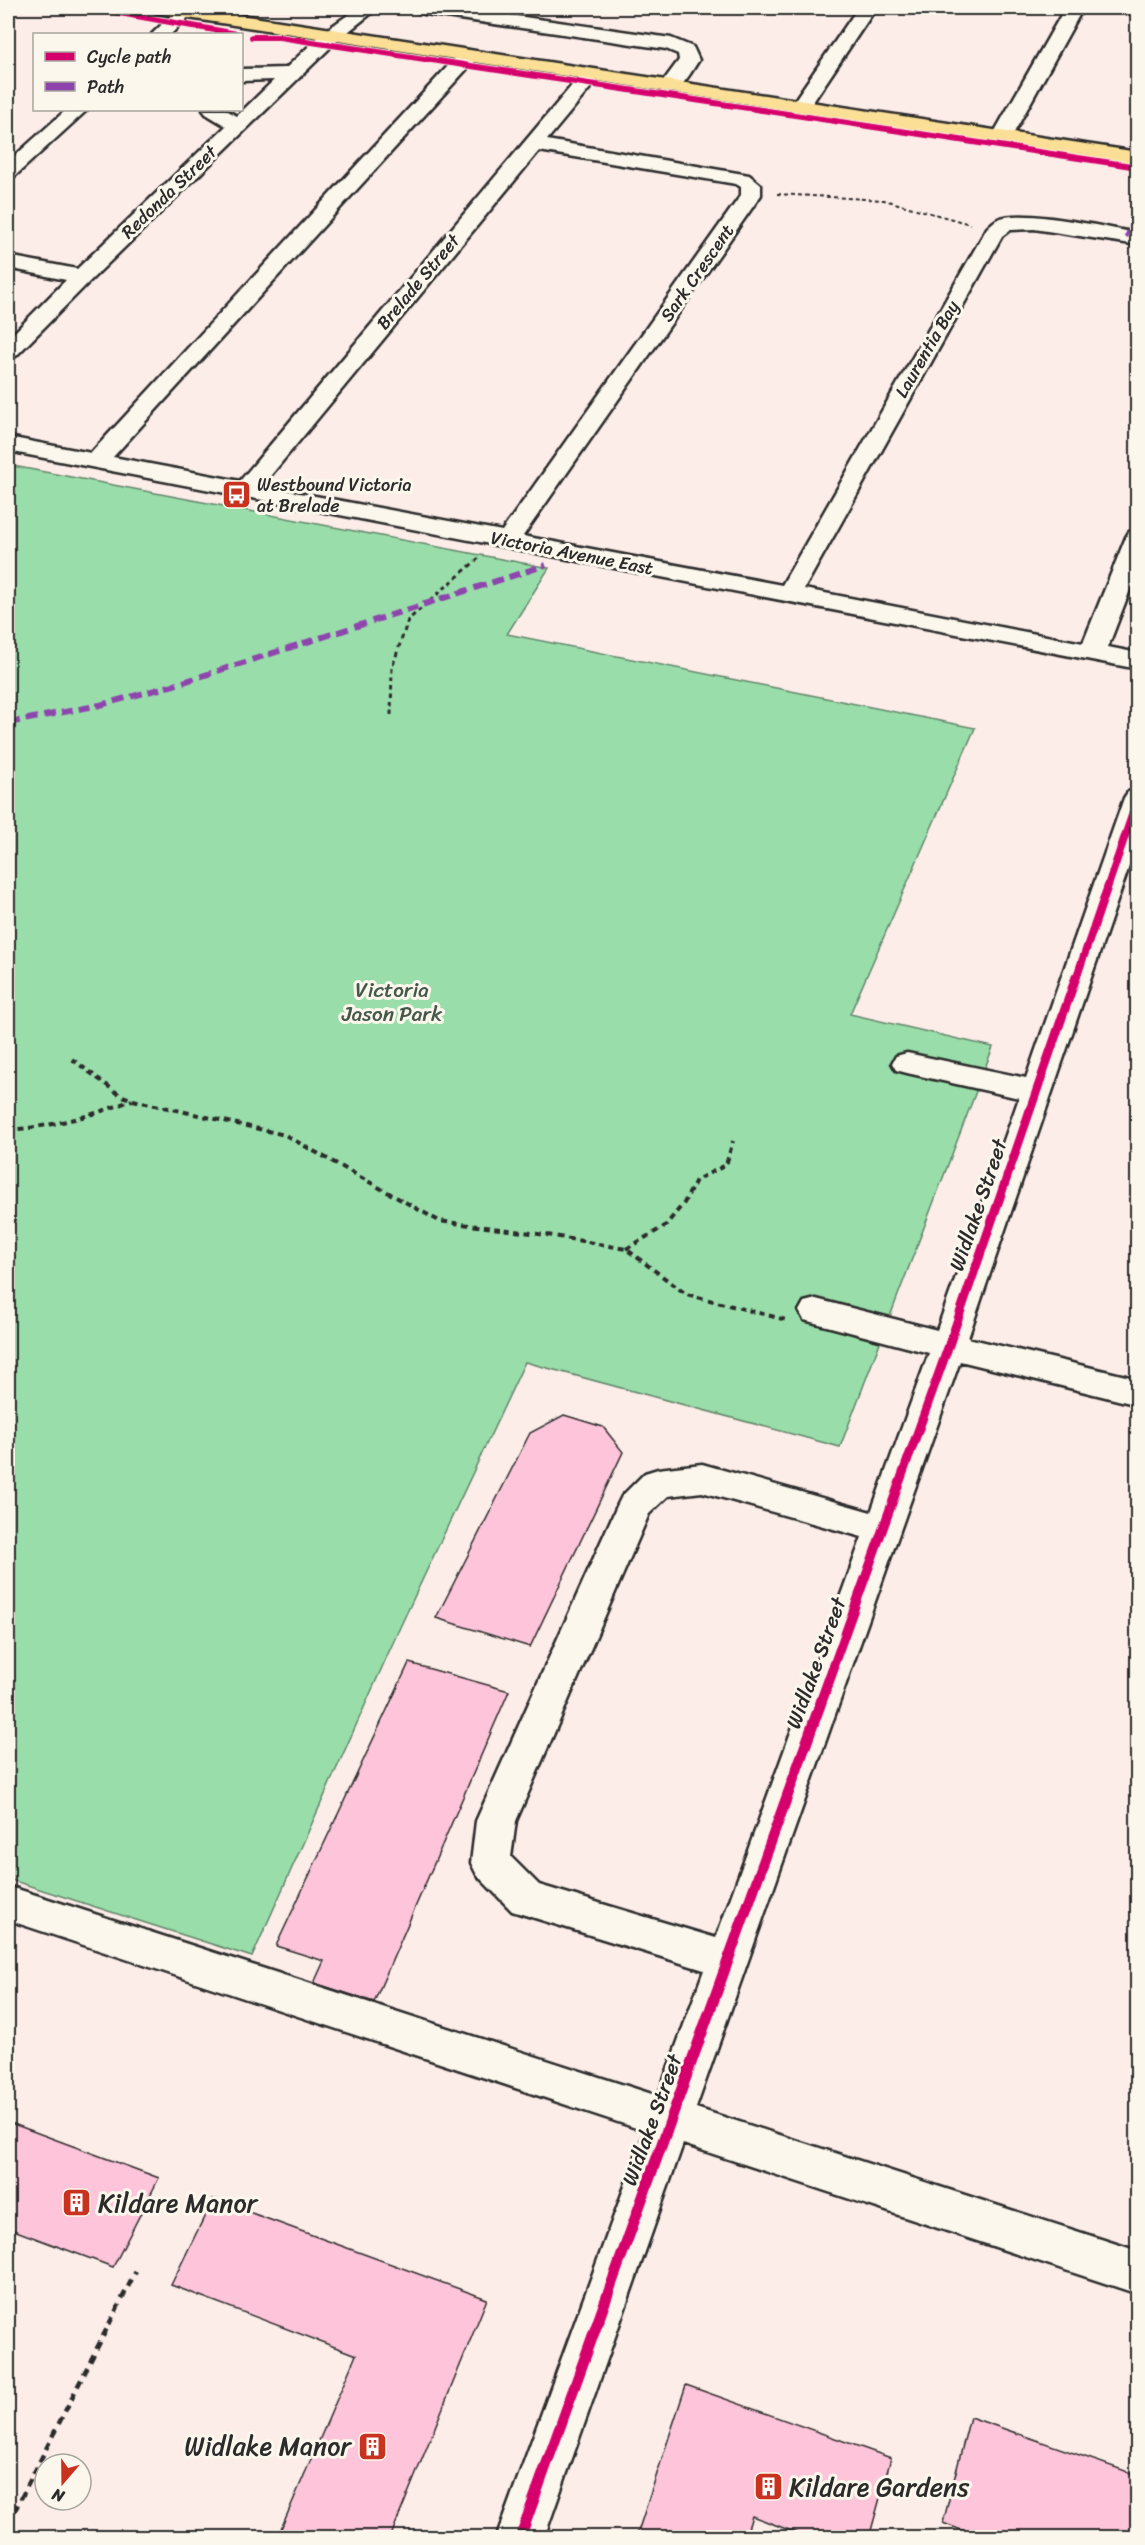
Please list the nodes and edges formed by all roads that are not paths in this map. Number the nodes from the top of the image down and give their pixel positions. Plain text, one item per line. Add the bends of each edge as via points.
1 (162, 8) edge
2 (369, 8) edge
3 (425, 8) edge
4 (867, 8) edge
5 (1074, 8) edge
6 (188, 9) edge
7 (162, 33) edge
8 (332, 35) junction
9 (468, 56) junction
10 (291, 74) junction
11 (243, 75) edge
12 (591, 75) junction
13 (669, 87) junction
14 (800, 107) junction
15 (76, 111) edge
16 (215, 111) edge
17 (238, 125) junction
18 (1002, 138) junction
19 (533, 144) junction
20 (1137, 158) edge
21 (8, 172) edge
22 (1137, 239) edge
23 (8, 262) edge
24 (82, 276) junction
25 (8, 351) edge
26 (8, 444) edge
27 (96, 461) junction
28 (246, 490) junction
29 (1137, 537) edge
30 (508, 540) junction
31 (789, 594) junction
32 (1093, 653) junction
33 (1137, 661) edge
34 (1137, 798) edge
35 (907, 1063) dead end
36 (1036, 1091) junction
37 (806, 1317) road end
38 (949, 1345) junction
39 (1137, 1392) edge
40 (883, 1529) junction
41 (8, 1904) edge
42 (729, 1960) junction
43 (671, 2120) junction
44 (1137, 2273) edge
45 (520, 2538) edge

1 - 6 main road
2 - 8 street, Redonda Street
3 - 13 street via 671,44 686,51 689,60
4 - 14 street
5 - 18 street
6 - 7 street
6 - 8 main road
8 - 9 main road
8 - 10 street, Redonda Street
9 - 12 main road
9 - 27 street
10 - 11 street
10 - 17 street, Redonda Street
12 - 13 main road
12 - 19 street, Brelade Street
13 - 14 main road
14 - 18 main road
15 - 21 street
16 - 17 street
17 - 24 street, Redonda Street
18 - 20 main road
19 - 28 street, Brelade Street
19 - 30 street, Sark Crescent via 742,179 751,185 751,195
22 - 31 street, Laurentia Bay via 1034,223 1005,224 994,232
23 - 24 street
24 - 25 street, Redonda Street
26 - 27 street, Victoria Avenue East
27 - 28 street, Victoria Avenue East
28 - 30 street, Victoria Avenue East
29 - 32 street
30 - 31 street, Victoria Avenue East
31 - 32 street, Victoria Avenue East
32 - 33 street, Victoria Avenue East
34 - 36 street, Widlake Street
35 - 36 street
36 - 38 street, Widlake Street
37 - 38 street
38 - 39 street
38 - 40 street, Widlake Street
40 - 42 street, Widlake Street
40 - 42 street via 702,1478 658,1483 635,1506 496,1821 491,1863 526,1899
41 - 43 street
42 - 43 street, Widlake Street
43 - 44 street
43 - 45 street, Widlake Street

